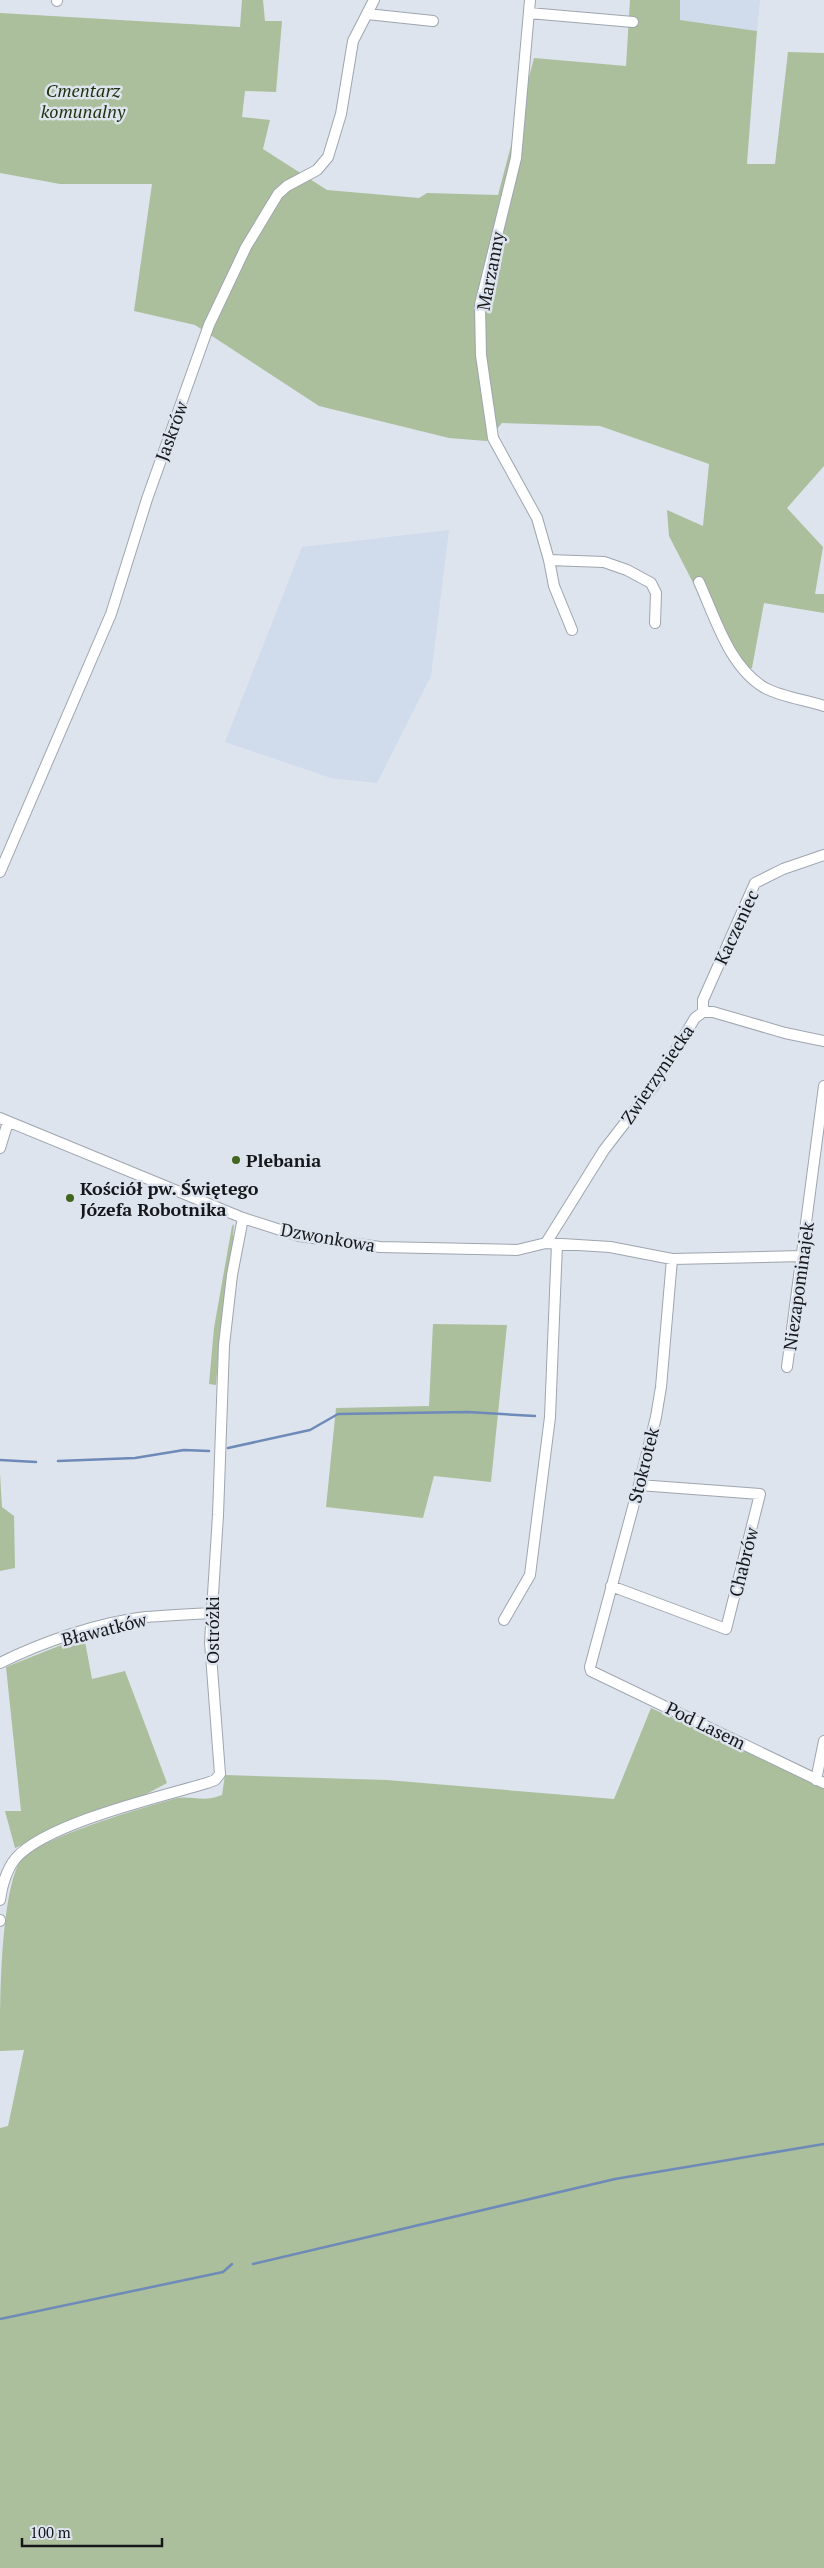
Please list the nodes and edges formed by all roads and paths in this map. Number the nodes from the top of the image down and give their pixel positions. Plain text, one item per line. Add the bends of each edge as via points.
1 (374, 0) edge
2 (530, 0) edge
3 (529, 13) junction
4 (367, 14) junction
5 (433, 21) dead end
6 (633, 22) dead end
7 (549, 560) junction
8 (699, 582) dead end
9 (655, 623) dead end
10 (572, 630) dead end
11 (824, 706) edge
12 (824, 855) edge
13 (0, 872) edge
14 (703, 1012) junction
15 (824, 1041) edge
16 (824, 1086) edge
17 (4, 1120) edge
18 (0, 1148) edge
19 (243, 1218) junction
20 (546, 1243) junction
21 (557, 1244) junction
22 (802, 1256) junction
23 (672, 1259) junction
24 (787, 1368) dead end
25 (639, 1485) junction
26 (611, 1586) junction
27 (212, 1613) junction
28 (504, 1620) dead end
29 (0, 1663) edge
30 (590, 1667) joint
31 (824, 1741) edge
32 (820, 1781) edge
33 (0, 1900) edge

1 - 4 street, Jaskrów
2 - 3 street, Marzanny
3 - 6 street
3 - 7 street, Marzanny via 516,158 480,305 481,355 492,438 537,518
4 - 5 street
4 - 13 street, Jaskrów via 353,41 341,114 328,158 317,170 278,194 246,247 210,325 147,500 111,614
7 - 9 street via 604,562 651,583 656,593
7 - 10 street, Marzanny via 554,586
8 - 11 street via 729,646 748,675 766,688
12 - 14 street, Kaczeniec via 755,883 703,1000
14 - 15 street, Zwierzyniecka
14 - 20 street, Zwierzyniecka via 695,1018 655,1084 604,1150
16 - 22 street, Niezapominajek
17 - 18 street
17 - 19 street, Dzwonkowa
19 - 20 street, Dzwonkowa via 299,1236 380,1247 517,1250
19 - 27 street, Ostróżki via 224,1345
20 - 21 street, Dzwonkowa
21 - 23 street, Dzwonkowa via 610,1247
21 - 28 street via 550,1417 530,1575
22 - 23 street, Dzwonkowa
22 - 24 street, Niezapominajek
23 - 25 street, Stokrotek via 661,1387
25 - 26 street, Stokrotek
25 - 26 street, Chabrów via 760,1494 726,1629
26 - 30 street, Stokrotek
27 - 29 street, Bławatków via 146,1617 115,1623 61,1639
27 - 33 street, Ostróżki via 210,1642 220,1774 215,1780 46,1836 15,1859 3,1881
30 - 32 street, Pod Lasem via 591,1671
31 - 32 street

